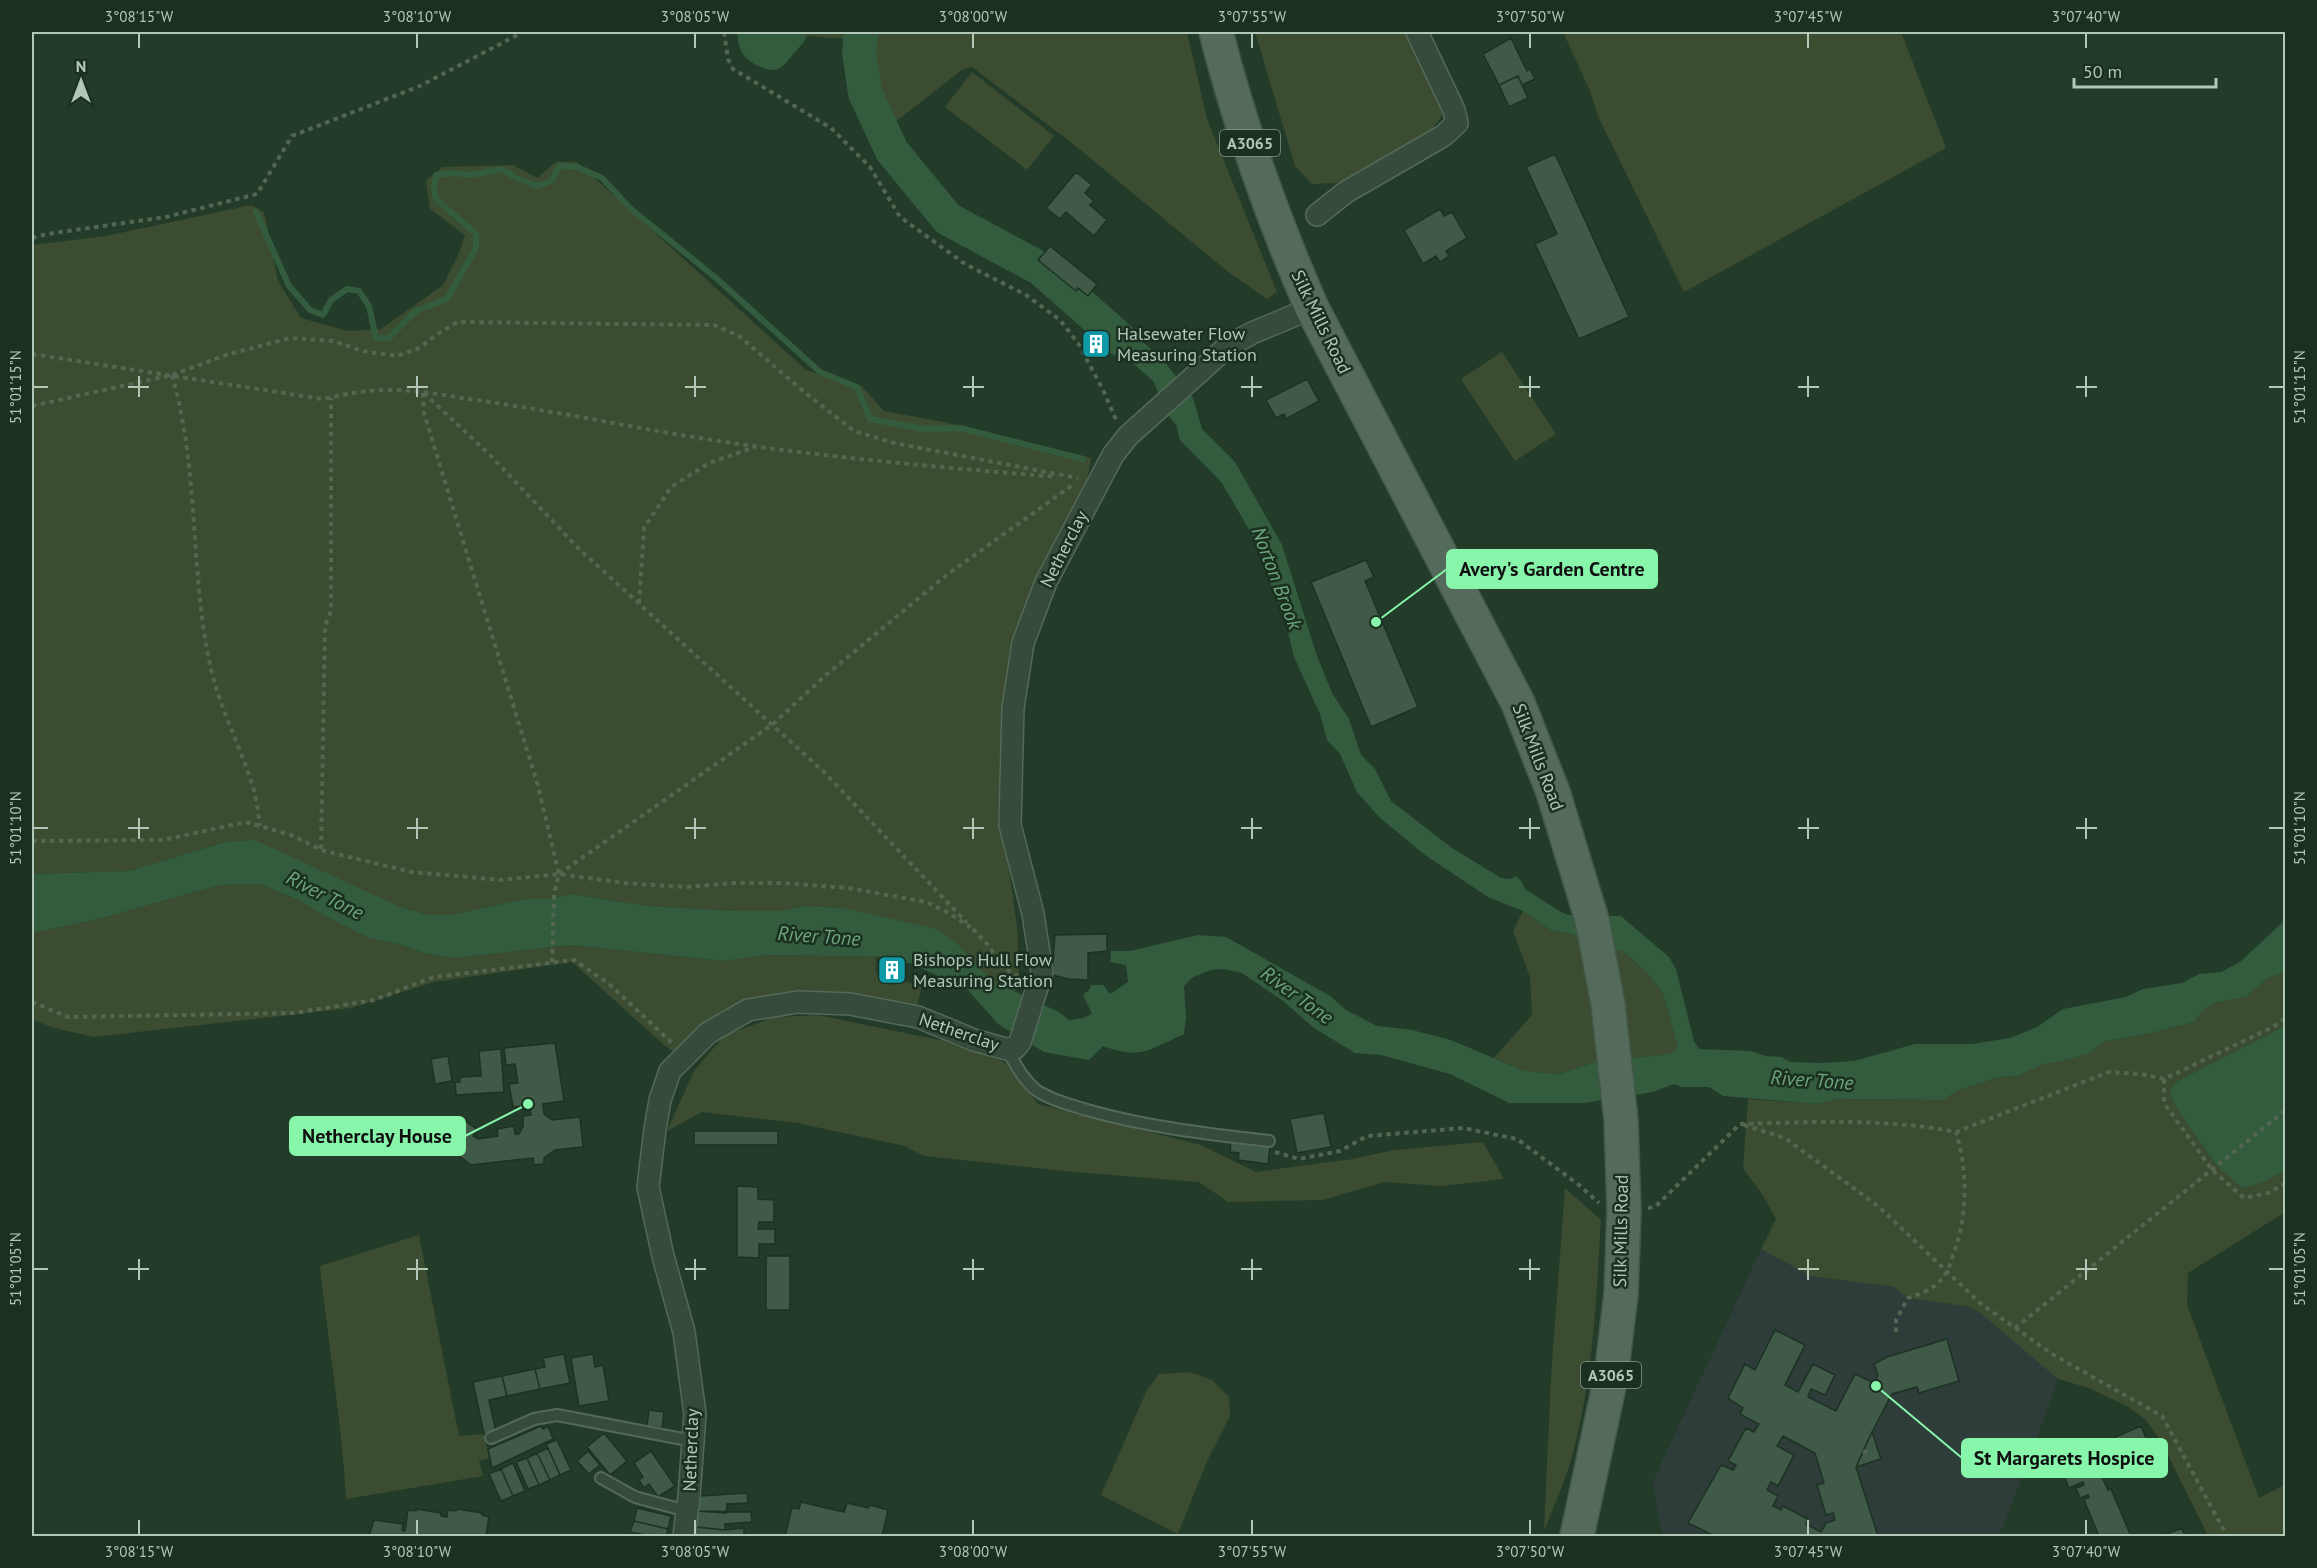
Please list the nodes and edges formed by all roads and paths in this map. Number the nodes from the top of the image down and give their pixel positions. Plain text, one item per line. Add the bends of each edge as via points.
1 (523, 32) edge
2 (724, 32) edge
3 (1216, 32) edge
4 (1418, 32) edge
5 (1317, 215) dead end
6 (32, 238) edge
7 (1312, 308) junction
8 (32, 354) edge
9 (172, 375) junction
10 (423, 392) junction
11 (331, 398) junction
12 (32, 406) edge
13 (1128, 436) junction
14 (756, 447) junction
15 (1078, 478) junction
16 (639, 604) junction
17 (773, 724) junction
18 (260, 826) junction
19 (32, 841) edge
20 (321, 849) junction
21 (559, 874) junction
22 (974, 930) junction
23 (552, 962) junction
24 (1037, 991) junction
25 (32, 1002) edge
26 (2286, 1018) edge
27 (1013, 1045) junction
28 (684, 1057) junction
29 (2164, 1079) junction
30 (2286, 1110) edge
31 (1740, 1124) junction
32 (1956, 1131) junction
33 (1269, 1141) joint
34 (2212, 1170) junction
35 (2286, 1183) edge
36 (1624, 1211) junction
37 (1947, 1272) junction
38 (2015, 1328) junction
39 (1896, 1332) dead end
40 (491, 1438) dead end
41 (693, 1441) junction
42 (601, 1478) dead end
43 (687, 1511) junction
44 (684, 1536) edge
45 (1577, 1536) edge
46 (2227, 1536) edge

1 - 6 path via 420,86 292,136 257,194 166,216
2 - 13 path via 733,69 831,128 870,167 900,217 964,264 1026,295 1060,320 1078,343 1114,419
3 - 7 main road, Silk Mills Road / A3065 via 1275,218
4 - 5 street via 1455,110 1457,123 1443,136 1346,192
7 - 13 street, Netherclay via 1227,347
7 - 36 main road, Silk Mills Road / A3065 via 1518,703 1553,792 1592,920 1601,965 1621,1120
8 - 9 path
9 - 11 path
9 - 12 path
9 - 15 path via 290,338 333,341 362,351 397,356 419,348 458,322 714,325 739,336 854,431 894,443
9 - 18 path via 183,411 190,464 200,606 209,663 252,783
10 - 11 path via 374,390
10 - 14 path
10 - 16 path
10 - 21 path via 424,413 538,786
11 - 20 path via 331,611 324,626
13 - 24 street, Netherclay via 1113,455 1046,582 1023,643 1013,708 1010,825 1040,950 1042,972
14 - 15 path
14 - 16 path via 709,463 671,487 644,528
15 - 17 path via 1083,478 948,574
16 - 17 path
17 - 21 path
17 - 22 path
18 - 19 path via 246,822 163,840
18 - 20 path
20 - 21 path via 412,872 501,880
21 - 22 path via 624,884 686,887 754,883 848,888 926,902
21 - 23 path via 554,894
22 - 24 path via 990,947 1000,966
23 - 25 path via 434,976 374,1000 294,1013 68,1017
23 - 28 path via 574,960 608,982
24 - 27 street, Netherclay
26 - 29 path
27 - 28 street, Netherclay via 974,1040 918,1017 850,1004 798,1002 748,1010 708,1033
27 - 33 lane via 1022,1075 1036,1090 1068,1105 1118,1119
28 - 41 street, Netherclay via 670,1071 660,1100 648,1187 684,1332 695,1414
29 - 32 path via 2109,1072
29 - 34 path via 2164,1103
30 - 34 path
31 - 32 path via 1884,1124
31 - 36 path via 1655,1207
31 - 37 path via 1785,1138 1878,1206
32 - 37 path via 1964,1172 1964,1208 1960,1236
33 - 36 path via 1275,1152 1299,1159 1340,1151 1366,1136 1462,1128 1517,1139 1605,1209
34 - 35 path via 2244,1198 2268,1193
34 - 38 path
36 - 45 main road, Silk Mills Road / A3065 via 1621,1294 1611,1377
37 - 38 path
37 - 39 path via 1927,1291 1908,1298 1896,1320
38 - 46 path via 2052,1354 2162,1416
40 - 41 lane via 534,1419 557,1415
41 - 43 street, Netherclay
42 - 43 lane via 635,1497
43 - 44 street, Netherclay

